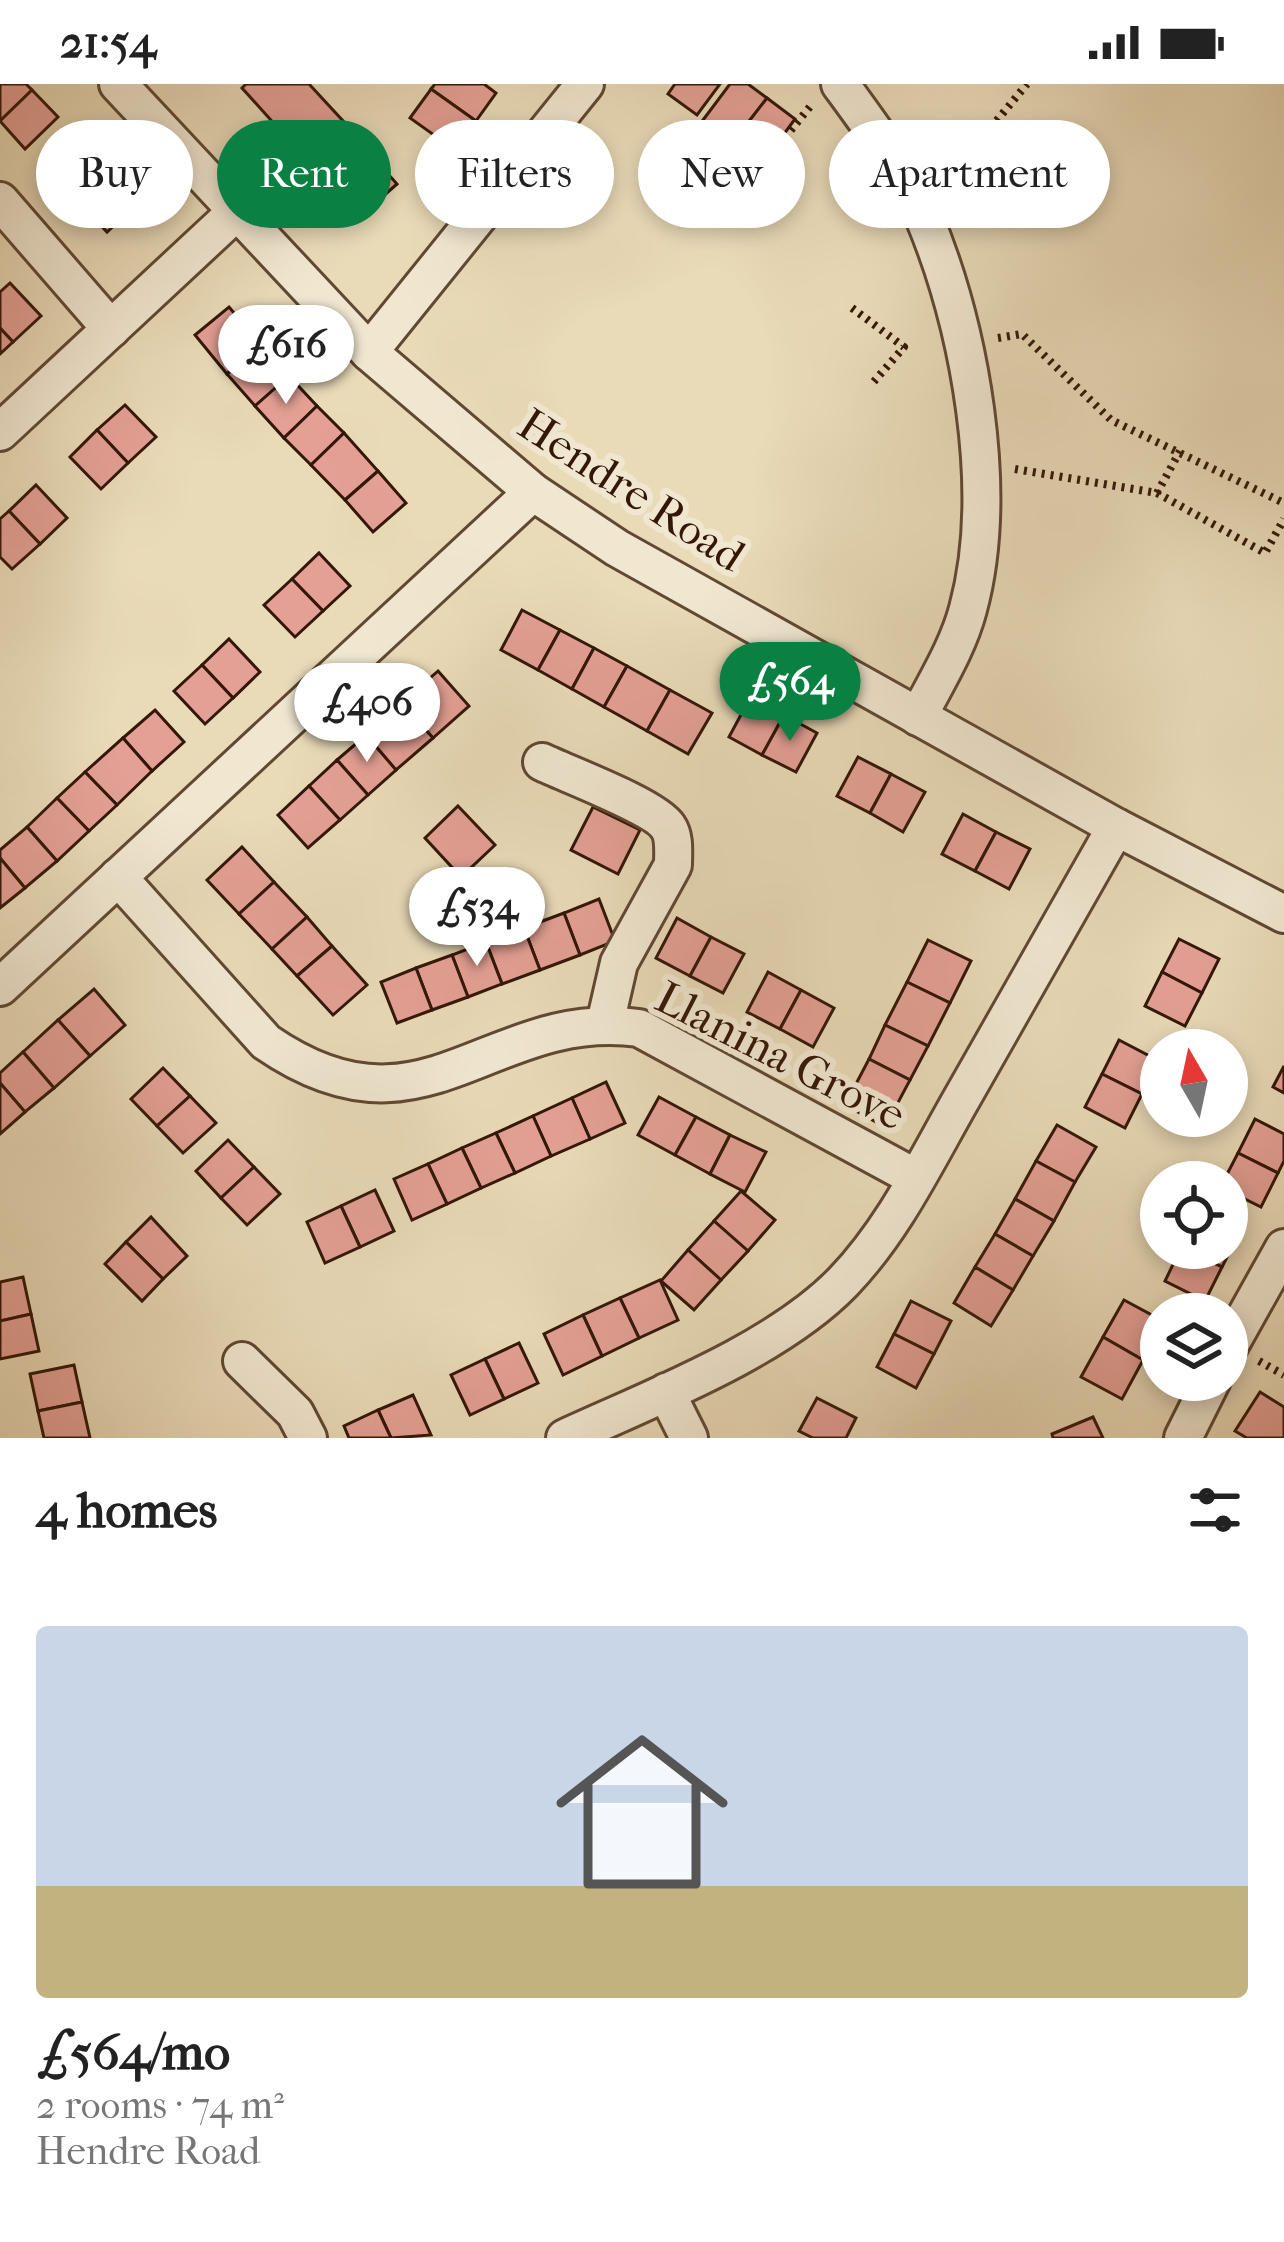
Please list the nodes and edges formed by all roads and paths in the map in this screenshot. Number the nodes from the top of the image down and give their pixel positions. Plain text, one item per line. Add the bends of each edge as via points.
1 (118, 84) edge
2 (585, 84) edge
3 (1027, 84) edge
4 (829, 91) edge
5 (803, 120) edge
6 (851, 120) edge
7 (997, 120) edge
8 (217, 193) edge
9 (0, 200) edge
10 (219, 228) edge
11 (249, 228) edge
12 (927, 228) edge
13 (852, 308) dead end
14 (111, 329) junction
15 (962, 345) junction
16 (368, 352) junction
17 (871, 385) dead end
18 (0, 432) edge
19 (1180, 451) junction
20 (978, 463) junction
21 (533, 492) junction
22 (1157, 493) junction
23 (1284, 503) edge
24 (1284, 519) edge
25 (918, 717) junction
26 (542, 762) dead end
27 (1116, 827) junction
28 (118, 877) junction
29 (1284, 914) edge
30 (0, 986) edge
31 (605, 1024) junction
32 (916, 1178) junction
33 (1284, 1248) edge
34 (1248, 1312) edge
35 (242, 1361) dead end
36 (666, 1392) junction
37 (1202, 1401) edge
38 (308, 1438) edge
39 (565, 1438) edge
40 (689, 1438) edge
41 (1183, 1438) edge

1 - 8 street, Hendre Road
2 - 16 street
3 - 7 path
4 - 5 path
4 - 6 street
9 - 14 street
10 - 14 street
11 - 16 street, Hendre Road
12 - 15 street
13 - 17 path via 904,347
14 - 18 street
15 - 19 path via 1022,334 1111,420
15 - 20 street
16 - 21 street, Hendre Road
19 - 22 path
19 - 23 path
20 - 22 path
20 - 25 street via 977,566 967,613
21 - 25 street, Hendre Road
21 - 28 street
22 - 24 path via 1265,553
25 - 27 street, Hendre Road
26 - 31 street via 652,813 669,828 674,847 673,865 619,963
27 - 29 street, Hendre Road
27 - 32 street
28 - 30 street
28 - 31 street, Llanina Grove via 266,1042 330,1077 408,1082 534,1038
31 - 32 street, Llanina Grove via 676,1045
32 - 36 street via 842,1283 767,1339
33 - 34 street
35 - 38 street via 295,1413
36 - 39 street
36 - 40 street
37 - 41 street

